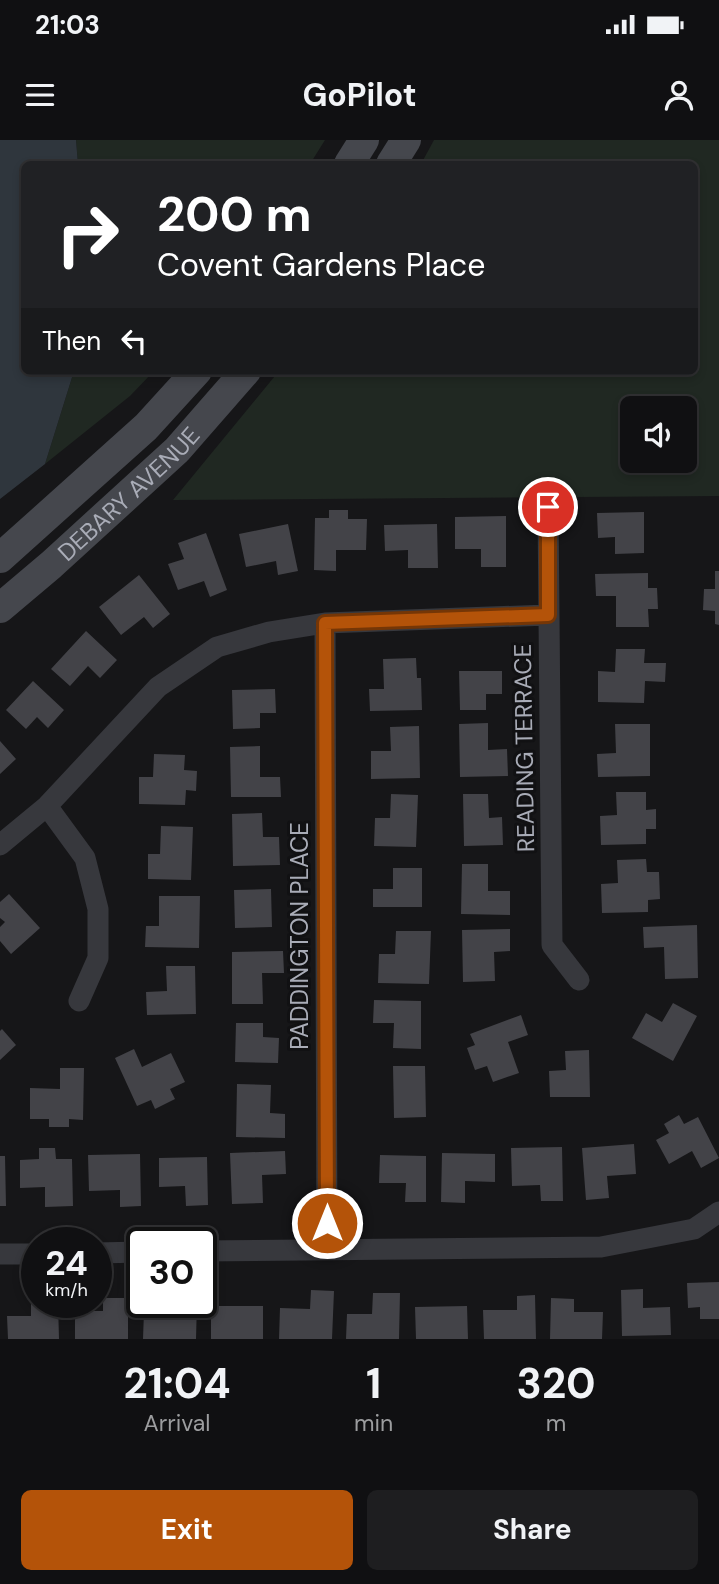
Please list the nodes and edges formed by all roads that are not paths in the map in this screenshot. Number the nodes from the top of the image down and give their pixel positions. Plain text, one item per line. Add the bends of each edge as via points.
1 (364, 140) edge
2 (406, 140) edge
3 (351, 161) edge
4 (393, 161) edge
5 (193, 375) edge
6 (243, 375) edge
7 (548, 507) dead end
8 (0, 558) edge
9 (0, 608) edge
10 (548, 615) junction
11 (325, 623) junction
12 (47, 806) junction
13 (0, 845) edge
14 (579, 980) dead end
15 (79, 1001) dead end
16 (719, 1212) edge
17 (327, 1250) junction
18 (217, 1251) edge
19 (0, 1254) edge
20 (21, 1254) edge

1 - 3 main road
2 - 4 main road
5 - 8 main road, DEBARY AVENUE via 146,427
6 - 9 main road, DEBARY AVENUE via 177,450
7 - 10 street, READING TERRACE
10 - 11 street
10 - 14 street, READING TERRACE via 552,945
11 - 12 street via 216,646 159,687
11 - 17 street, PADDINGTON PLACE
12 - 13 street
12 - 15 street via 85,858 99,909 98,958
16 - 17 street via 694,1229 601,1247
17 - 18 street
19 - 20 street

